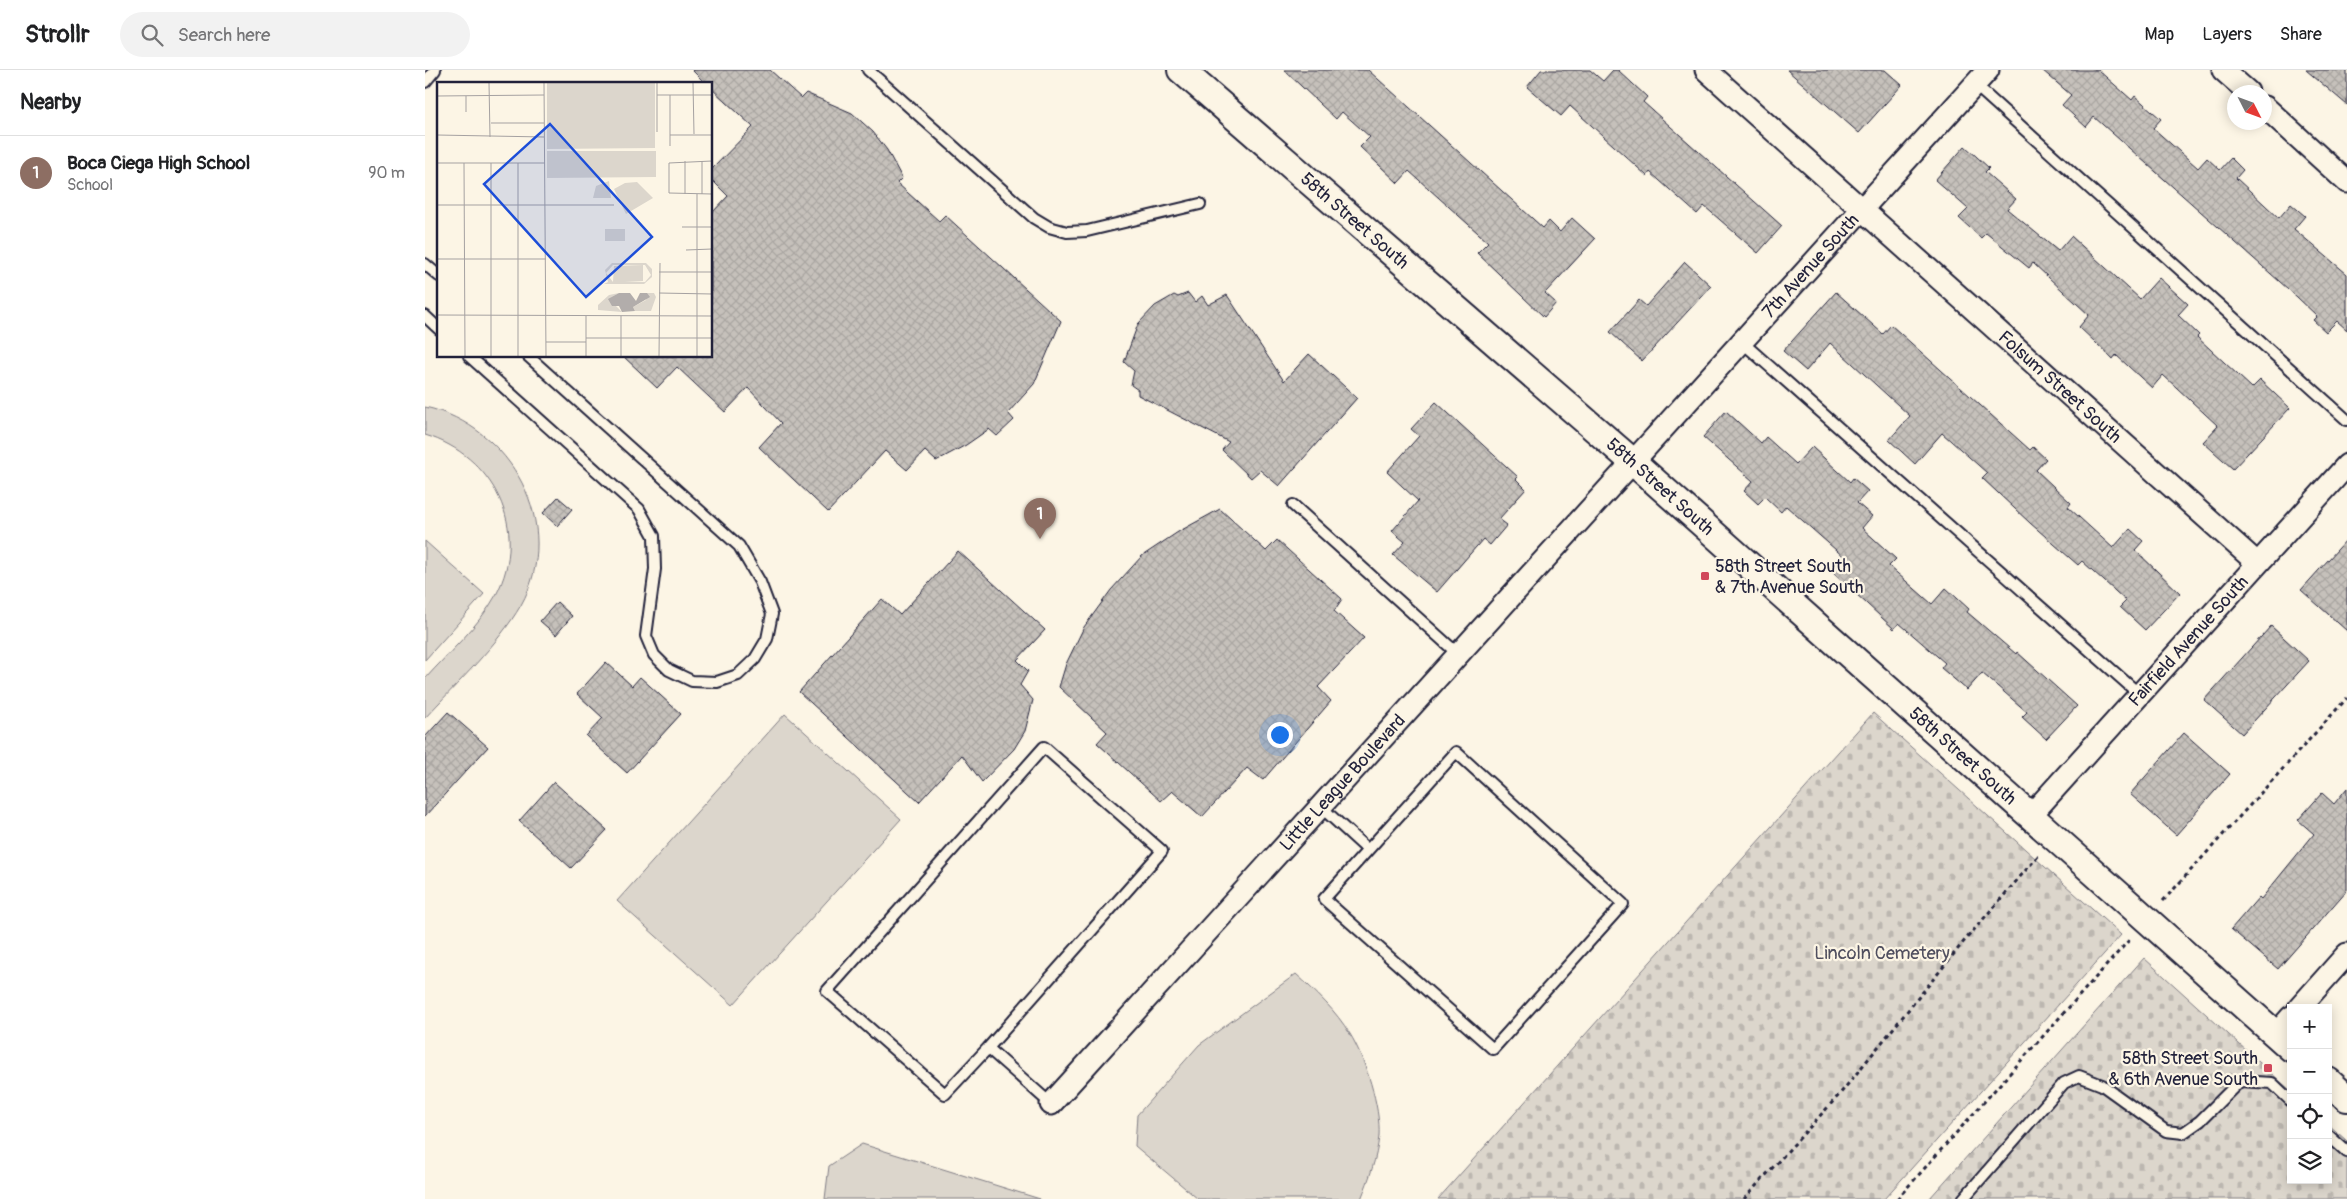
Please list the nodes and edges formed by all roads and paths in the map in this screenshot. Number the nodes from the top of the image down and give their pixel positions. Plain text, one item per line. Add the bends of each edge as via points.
1 (435, 70) edge
2 (868, 70) edge
3 (1181, 70) edge
4 (1706, 70) edge
5 (2223, 70) edge
6 (1981, 78) edge
7 (425, 82) edge
8 (2240, 85) edge
9 (2272, 113) edge
10 (2347, 182) edge
11 (1200, 204) dead end
12 (1862, 210) junction
13 (425, 264) edge
14 (437, 274) edge
15 (425, 316) edge
16 (437, 326) edge
17 (1743, 342) junction
18 (471, 358) edge
19 (530, 358) edge
20 (2347, 420) edge
21 (1633, 462) junction
22 (2347, 465) edge
23 (1293, 505) dead end
24 (2257, 563) junction
25 (1459, 655) junction
26 (2139, 694) junction
27 (2347, 698) edge
28 (1321, 807) junction
29 (2030, 816) junction
30 (2054, 837) junction
31 (1368, 850) junction
32 (2163, 902) dead end
33 (2129, 940) dead end
34 (2347, 954) edge
35 (2303, 1004) edge
36 (2286, 1033) edge
37 (988, 1048) junction
38 (2332, 1085) edge
39 (2287, 1097) edge
40 (2347, 1098) edge
41 (1051, 1104) joint
42 (2332, 1139) edge
43 (2347, 1152) edge
44 (1744, 1199) edge
45 (1897, 1199) edge
46 (1963, 1199) edge

1 - 7 lane
2 - 11 lane via 1034,218 1049,227 1067,232 1087,231
3 - 21 street, 58th Street South
4 - 12 street, Folsum Street South
5 - 8 street
6 - 12 street, 7th Avenue South
6 - 20 lane
9 - 10 street
12 - 17 street, 7th Avenue South
12 - 24 street, Folsum Street South
13 - 14 lane
15 - 16 lane
17 - 21 street, 7th Avenue South
17 - 26 lane
18 - 19 lane via 639,509 654,536 655,568 645,636 654,656 669,670 692,681 717,682 738,675 755,659 767,639 772,614 760,582 739,546
21 - 25 street, Little League Boulevard
21 - 29 street, 58th Street South
22 - 24 street, Fairfield Avenue South
23 - 25 lane
24 - 26 street, Fairfield Avenue South
25 - 28 street, Little League Boulevard
26 - 29 street, Fairfield Avenue South
27 - 32 path
28 - 31 lane
28 - 41 street, Little League Boulevard
29 - 30 street, 58th Street South
30 - 36 street, 58th Street South
30 - 44 path via 1965,939 1839,1095
31 - 31 lane via 1324,899 1493,1049 1623,904 1457,752
33 - 45 path
34 - 35 street
37 - 37 lane via 945,1094 827,991 1044,747 1162,851
37 - 41 lane
38 - 40 street
39 - 46 lane via 2272,1083 2240,1081 2200,1122 2183,1133 2166,1131 2102,1085 2079,1076 2064,1083
42 - 43 lane

